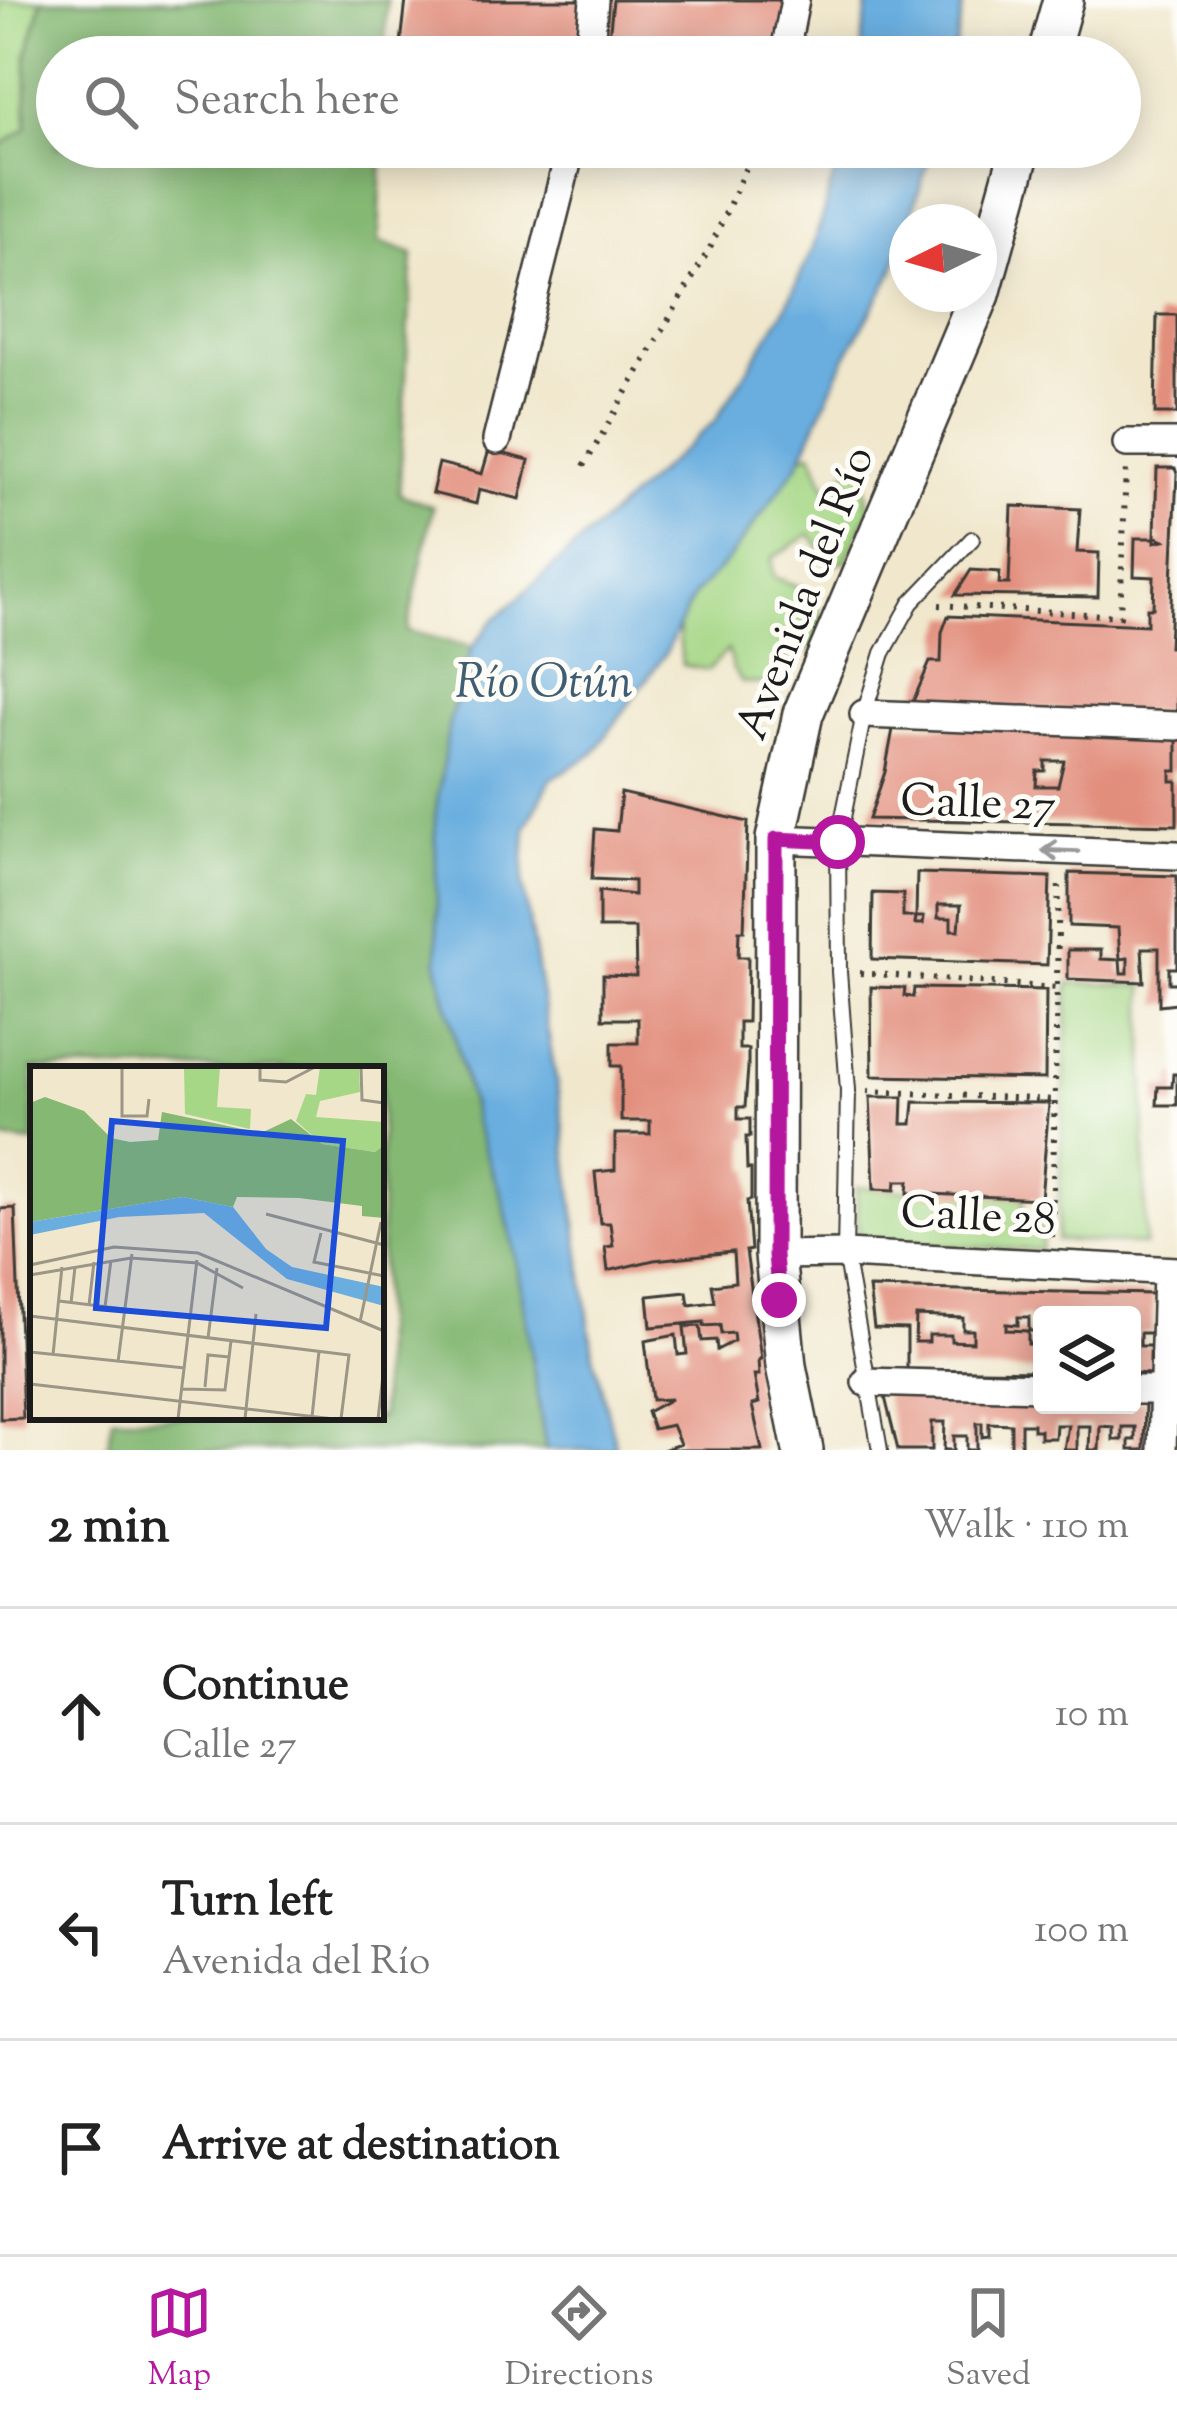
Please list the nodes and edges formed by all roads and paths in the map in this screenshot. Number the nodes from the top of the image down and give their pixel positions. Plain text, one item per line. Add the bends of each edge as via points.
1 (594, 0) edge
2 (795, 0) edge
3 (1063, 0) edge
4 (591, 36) edge
5 (788, 36) edge
6 (1053, 36) edge
7 (566, 168) edge
8 (746, 168) edge
9 (1016, 168) edge
10 (497, 440) dead end
11 (1127, 443) joint
12 (1177, 443) edge
13 (584, 466) dead end
14 (972, 539) dead end
15 (911, 603) junction
16 (863, 714) junction
17 (1177, 726) edge
18 (776, 839) junction
19 (838, 842) junction
20 (1060, 852) junction
21 (1177, 854) edge
22 (839, 972) junction
23 (1057, 988) junction
24 (848, 1090) junction
25 (1055, 1100) junction
26 (845, 1254) junction
27 (775, 1255) junction
28 (1052, 1264) junction
29 (1172, 1271) edge
30 (866, 1382) junction
31 (1033, 1387) edge
32 (1141, 1390) edge
33 (1164, 1390) junction
34 (803, 1450) edge
35 (880, 1450) edge
36 (1162, 1450) edge

1 - 4 street
2 - 5 street
3 - 6 main road
7 - 10 street
8 - 13 path via 711,246
9 - 18 main road, Avenida del Río via 980,294 803,713
11 - 12 street
11 - 15 path via 1120,616
14 - 15 lane
15 - 16 lane
16 - 17 street
16 - 19 lane
18 - 19 street, Calle 27
18 - 27 main road, Avenida del Río
19 - 20 street, Calle 27
19 - 22 lane
21 -> 20 street, Calle 27
20 - 23 path
22 - 23 path
22 - 24 lane
23 - 25 path
24 - 25 path
24 - 26 lane
25 - 28 path
26 - 27 street, Calle 28
26 - 28 street, Calle 28
26 - 30 lane
27 - 34 main road, Avenida del Río
28 - 29 street, Calle 28
29 - 33 street
30 - 31 street
30 - 35 lane
32 - 33 street
33 - 36 street

